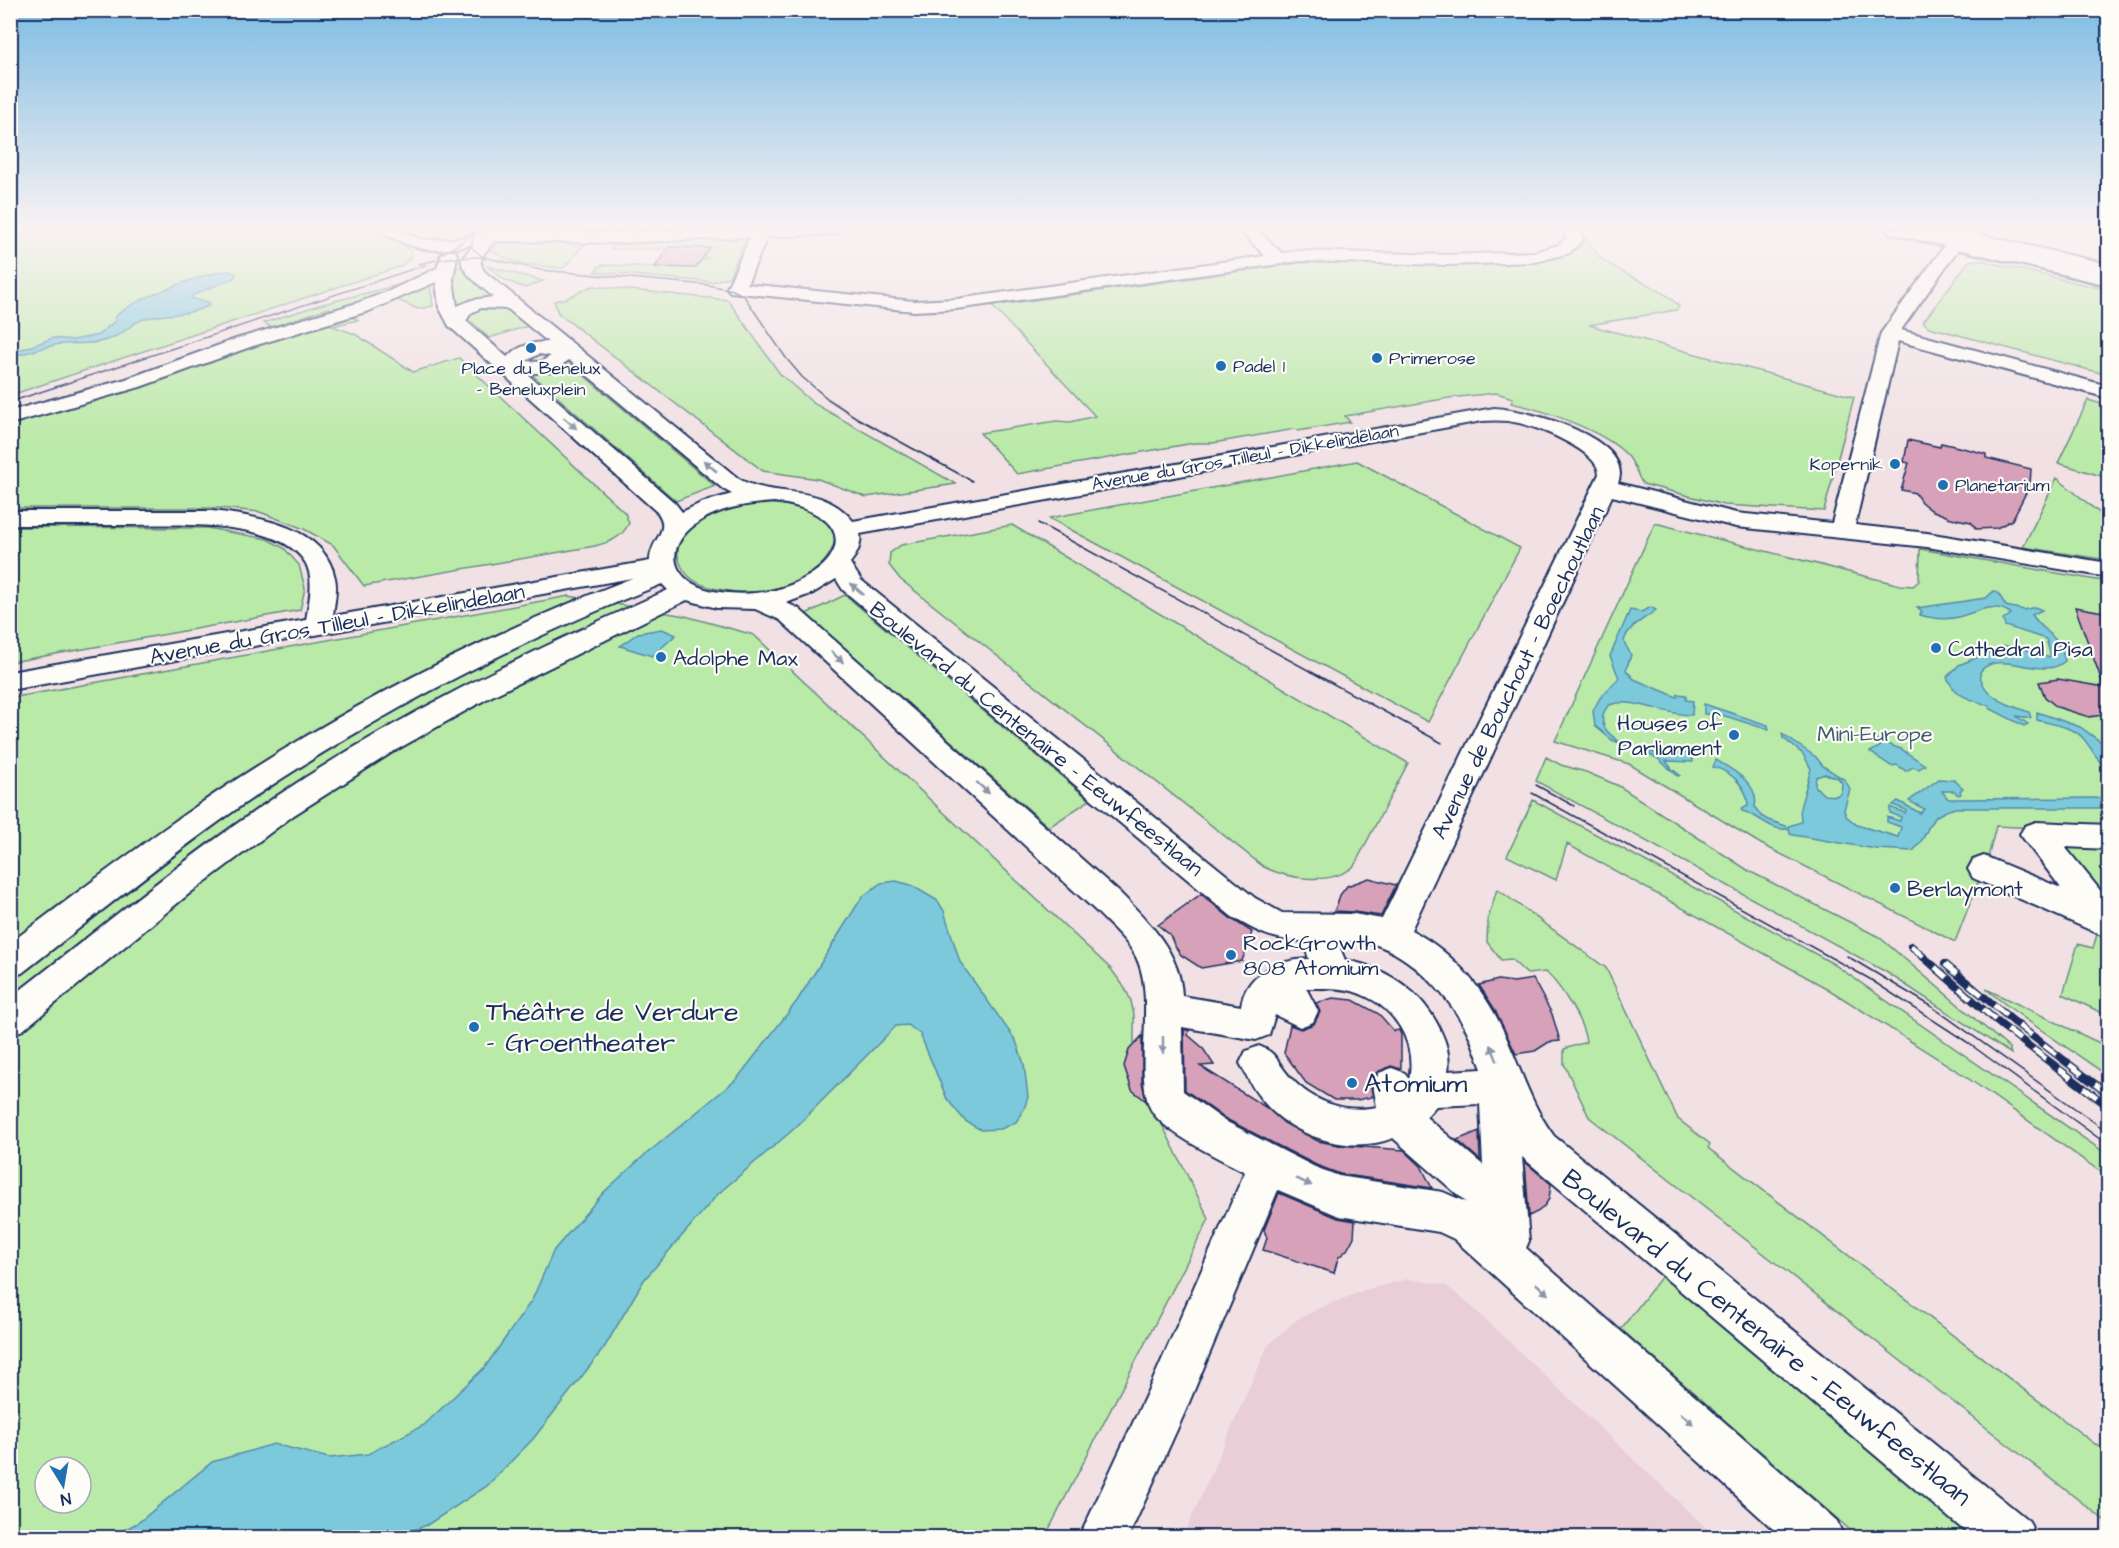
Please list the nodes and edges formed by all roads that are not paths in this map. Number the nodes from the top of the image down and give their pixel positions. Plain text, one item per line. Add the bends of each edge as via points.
1 (379, 301) edge
2 (449, 301) edge
3 (511, 301) edge
4 (866, 301) edge
5 (974, 301) edge
6 (1913, 301) edge
7 (516, 305) junction
8 (456, 322) junction
9 (1892, 329) junction
10 (562, 350) dead end
11 (515, 366) dead end
12 (2109, 382) edge
13 (2109, 392) edge
14 (10, 418) edge
15 (1605, 487) junction
16 (759, 496) junction
17 (10, 518) edge
18 (676, 528) junction
19 (846, 529) junction
20 (1842, 530) junction
21 (837, 563) junction
22 (2109, 570) edge
23 (672, 577) junction
24 (757, 600) junction
25 (318, 626) junction
26 (10, 681) edge
27 (229, 800) junction
28 (2109, 837) edge
29 (231, 844) junction
30 (1984, 869) dead end
31 (2108, 924) edge
32 (1317, 933) dead end
33 (1391, 936) junction
34 (10, 963) edge
35 (1332, 974) junction
36 (1172, 1010) dead end
37 (10, 1019) edge
38 (1259, 1063) dead end
39 (1406, 1098) junction
40 (1268, 1163) junction
41 (1504, 1234) junction
42 (1103, 1538) edge
43 (1820, 1538) edge
44 (2012, 1538) edge

1 - 14 street
2 - 8 street
3 - 7 street
4 - 5 street via 940,306
6 - 9 street
7 - 8 street via 479,304 463,310
16 -> 7 street via 731,484
8 -> 18 street via 667,508
9 - 12 street
9 - 13 street
9 - 20 street
10 - 11 street via 561,357 548,366
15 - 19 street, Avenue du Gros Tilleul - Dikkelindelaan via 1609,467 1592,449 1532,420 1491,414
15 - 20 street, Avenue de Bouchout - Boechoutlaan via 1730,519
15 - 33 street, Avenue de Bouchout - Boechoutlaan
16 - 18 street via 712,506
16 - 19 street via 789,496 815,502 835,514
17 - 25 street via 212,518 278,532 305,547 320,568 323,579
18 - 23 street via 664,546
19 - 21 street via 847,546
20 - 22 street, Avenue de Bouchout - Boechoutlaan
21 - 24 street via 804,587
33 -> 21 street, Boulevard du Centenaire - Eeuwfeestlaan via 1350,928 1287,927 1267,922 1243,907 852,585
23 - 24 street via 723,601
23 - 25 street, Avenue du Gros Tilleul - Dikkelindelaan
23 - 27 street via 558,618 453,669 310,748
23 - 29 street via 566,647 433,717 308,791
24 -> 40 street via 789,614 1100,894 1142,937 1159,968 1164,991 1163,1078 1167,1101 1211,1134
25 - 26 street, Avenue du Gros Tilleul - Dikkelindelaan
27 - 29 street
27 - 34 street
28 - 31 street via 2036,834
29 - 37 street
30 - 31 street
32 - 35 street
44 -> 33 street, Boulevard du Centenaire - Eeuwfeestlaan via 1551,1159 1526,1130 1475,1013 1440,970
35 - 36 street via 1285,975 1279,990 1260,994 1256,1024
35 - 39 street via 1376,984 1412,1012 1424,1030 1431,1070
38 - 39 street via 1277,1092 1296,1108 1317,1120 1341,1126 1365,1127
39 - 41 street
39 - 41 street via 1498,1086
40 -> 41 street via 1339,1196 1443,1212 1470,1225
40 - 42 street via 1169,1396
41 -> 43 street

